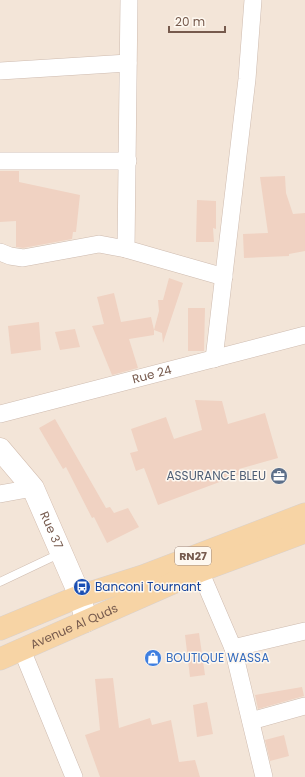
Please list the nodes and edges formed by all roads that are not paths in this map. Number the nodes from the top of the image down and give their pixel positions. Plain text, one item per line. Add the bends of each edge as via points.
1 (129, 0) edge
2 (252, 0) edge
3 (128, 63) junction
4 (0, 71) edge
5 (0, 161) edge
6 (128, 161) junction
7 (126, 249) junction
8 (0, 252) edge
9 (224, 277) junction
10 (305, 335) edge
11 (214, 359) junction
12 (0, 414) edge
13 (0, 449) edge
14 (33, 488) junction
15 (0, 494) edge
16 (305, 514) edge
17 (305, 532) edge
18 (61, 553) junction
19 (200, 571) junction
20 (0, 582) edge
21 (80, 596) junction
22 (86, 621) junction
23 (0, 629) edge
24 (305, 631) edge
25 (233, 648) junction
26 (22, 650) junction
27 (0, 659) edge
28 (305, 706) edge
29 (250, 721) junction
30 (74, 777) edge
31 (264, 777) edge

1 - 3 street
2 - 9 street via 247,79
3 - 4 street
3 - 6 street
5 - 6 street
6 - 7 street
7 - 8 street via 99,244 23,258
7 - 9 street
9 - 11 street
10 - 11 street, Rue 24
11 - 12 street, Rue 24
13 - 14 main road, Rue 37
14 - 15 street
14 - 18 main road, Rue 37
16 - 21 main road, Avenue Al Quds / RN27 via 143,576
17 - 19 main road, Avenue Al Quds / RN27
18 - 20 lane
18 - 21 main road, Rue 37
19 - 22 main road, Avenue Al Quds / RN27
19 - 25 street
21 - 22 main road, Rue 37
21 - 23 main road, Avenue Al Quds / RN27
22 - 26 main road, Avenue Al Quds / RN27
24 - 25 street
25 - 29 street
26 - 27 main road, Avenue Al Quds / RN27
26 - 30 street
28 - 29 street
29 - 31 street

